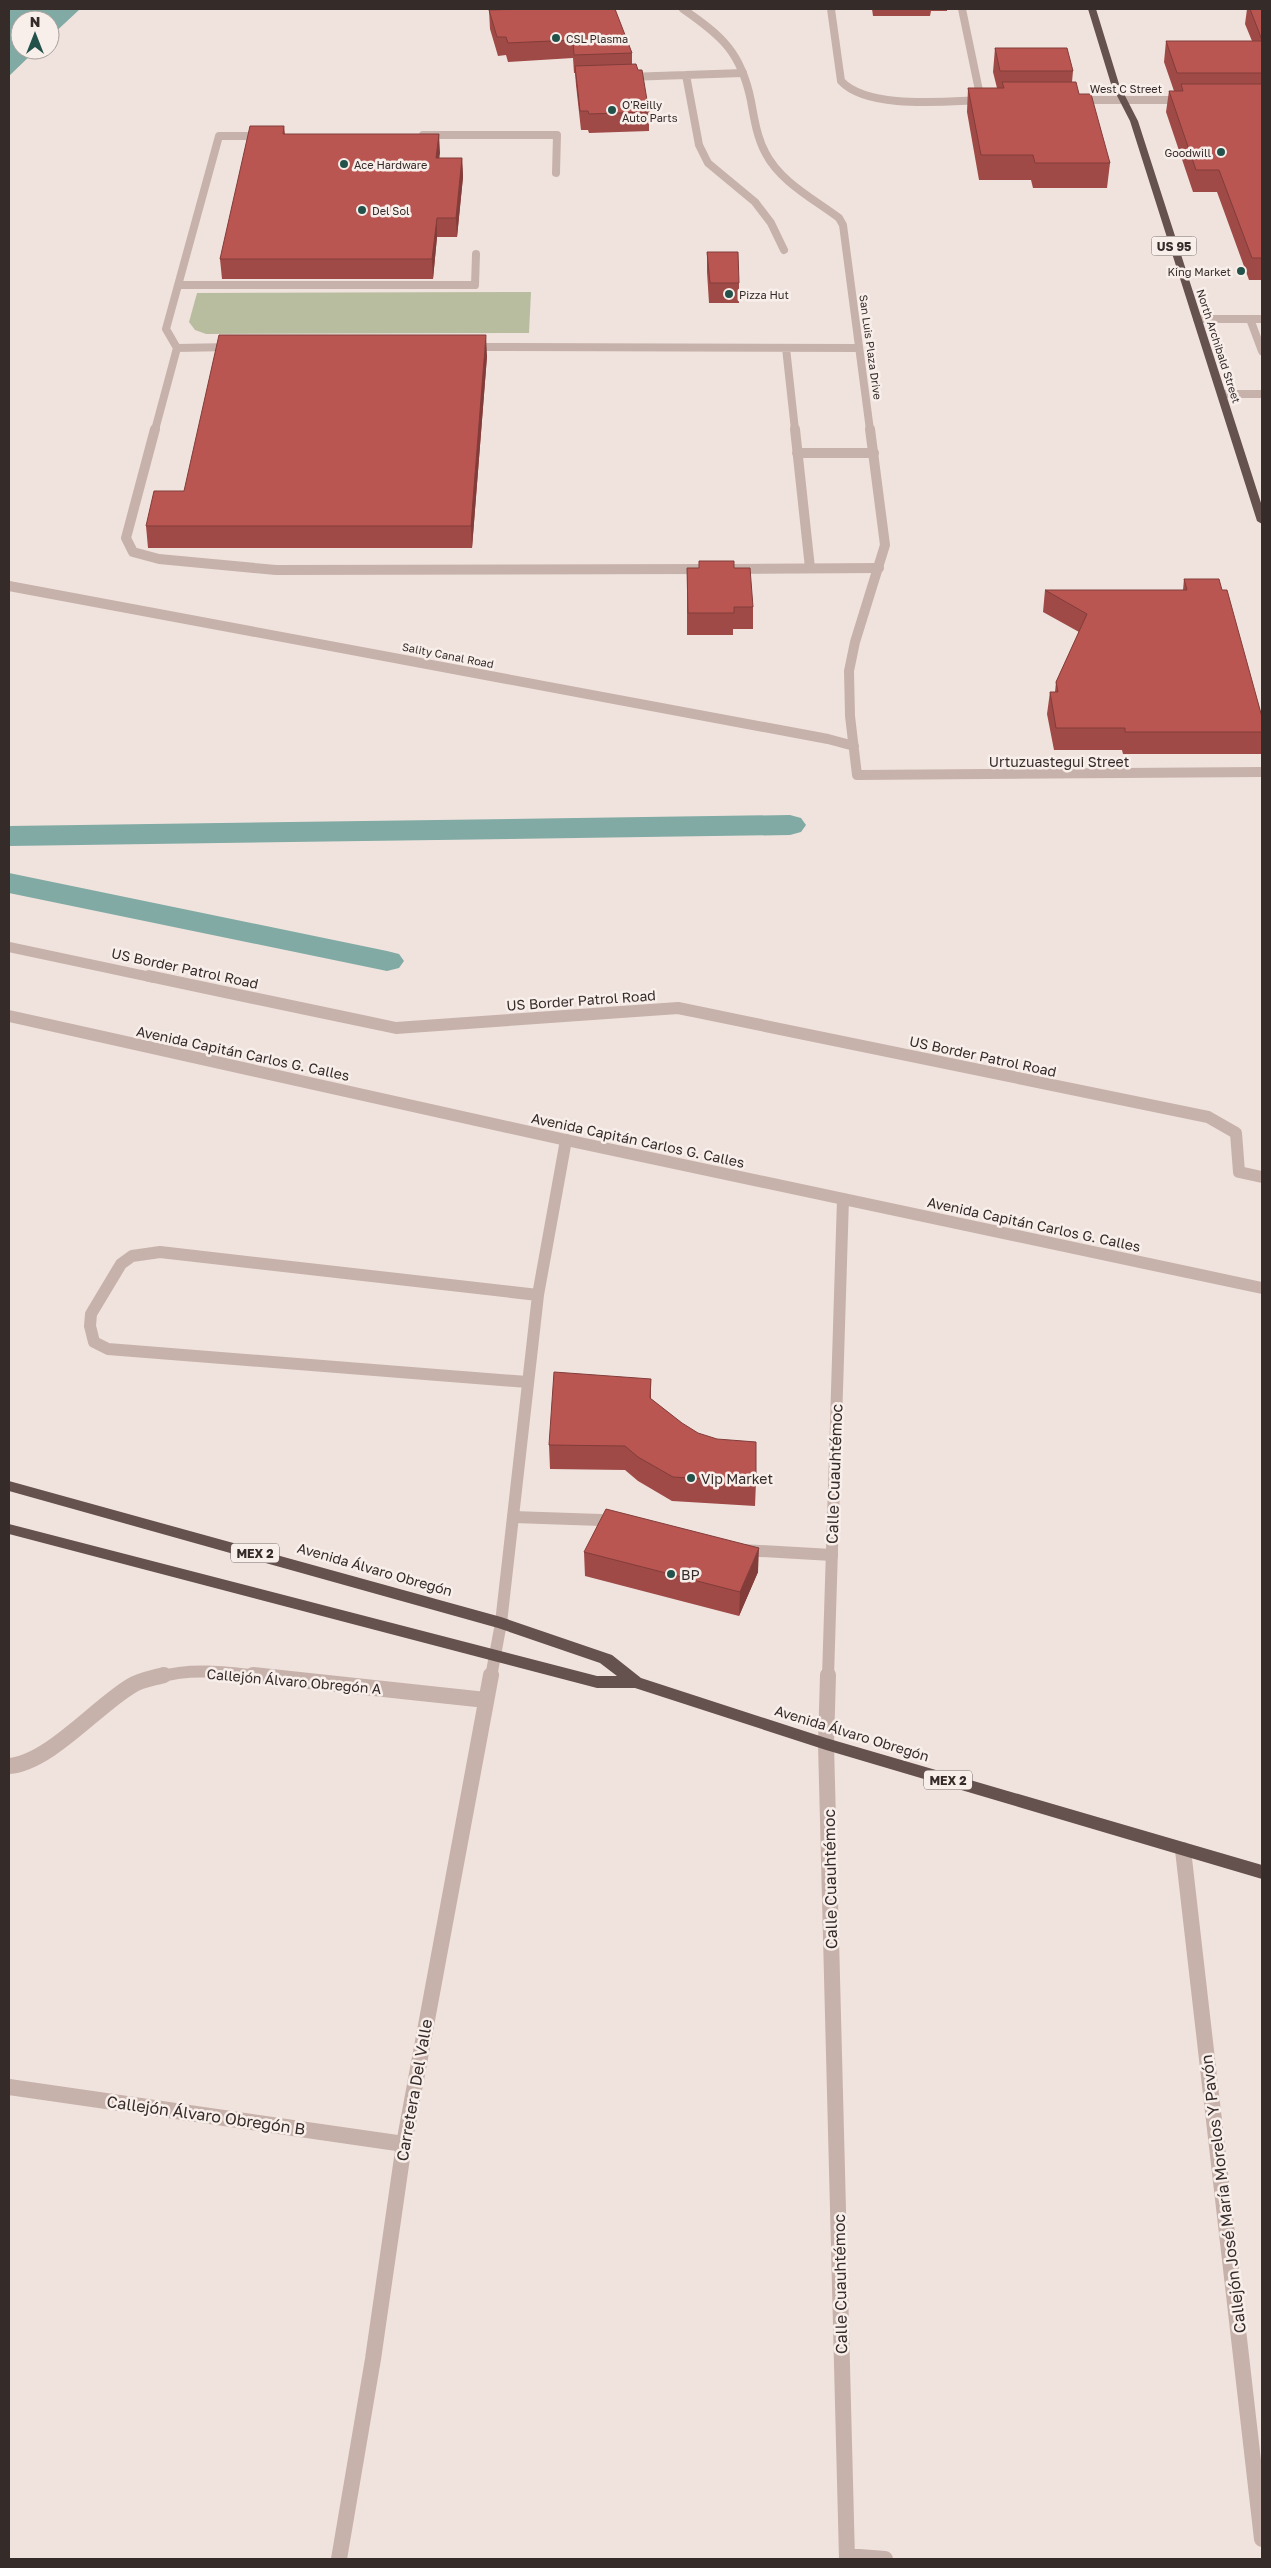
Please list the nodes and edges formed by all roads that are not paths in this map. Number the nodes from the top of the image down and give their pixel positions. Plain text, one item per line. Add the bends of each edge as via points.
1 (683, 9) edge
2 (831, 9) edge
3 (962, 9) edge
4 (1092, 9) edge
5 (743, 73) junction
6 (686, 75) junction
7 (621, 78) edge
8 (981, 100) junction
9 (990, 100) edge
10 (1072, 100) edge
11 (1123, 100) junction
12 (1195, 100) edge
13 (418, 135) edge
14 (269, 136) edge
15 (556, 173) dead end
16 (784, 250) dead end
17 (476, 254) dead end
18 (179, 285) junction
19 (1197, 319) junction
20 (1250, 319) junction
21 (1262, 319) edge
22 (456, 347) edge
23 (177, 348) junction
24 (237, 348) edge
25 (786, 348) junction
26 (859, 348) junction
27 (1262, 351) edge
28 (1222, 394) junction
29 (1262, 394) edge
30 (797, 453) junction
31 (874, 453) junction
32 (1262, 521) edge
33 (810, 568) junction
34 (879, 568) junction
35 (710, 569) edge
36 (720, 569) edge
37 (9, 586) edge
38 (854, 746) junction
39 (1262, 772) edge
40 (9, 947) edge
41 (9, 1016) edge
42 (566, 1140) junction
43 (1262, 1177) edge
44 (843, 1199) junction
45 (1262, 1288) edge
46 (538, 1295) junction
47 (527, 1382) junction
48 (9, 1486) edge
49 (513, 1517) junction
50 (625, 1526) edge
51 (9, 1529) edge
52 (725, 1548) edge
53 (832, 1555) junction
54 (501, 1622) junction
55 (495, 1655) junction
56 (635, 1682) junction
57 (486, 1700) junction
58 (826, 1744) junction
59 (9, 1766) edge
60 (1183, 1850) junction
61 (1262, 1872) edge
62 (9, 2087) edge
63 (404, 2144) junction
64 (1262, 2539) edge
65 (847, 2558) edge
66 (339, 2559) edge
67 (884, 2559) edge

1 - 5 street, San Luis Plaza Drive via 722,38
2 - 8 street via 842,85 869,97 888,100
3 - 8 street
4 - 11 highway, North Archibald Street / US 95
5 - 6 street
5 - 26 street, San Luis Plaza Drive via 763,147 773,165 839,218 843,226
6 - 7 street
6 - 16 street via 699,145 708,163 755,202 771,223
8 - 9 street
10 - 11 street, West C Street
11 - 12 street, West C Street
11 - 19 highway, North Archibald Street / US 95 via 1134,121
13 - 15 street via 557,135
14 - 18 street via 219,136
17 - 18 street via 475,285
18 - 23 street via 166,329
19 - 20 street
19 - 28 highway, North Archibald Street / US 95
20 - 21 street
20 - 27 street
22 - 25 street
23 - 24 street
23 - 35 street via 126,538 133,552 158,559 276,570
25 - 26 street
25 - 30 street
26 - 31 street, San Luis Plaza Drive
28 - 29 street
28 - 32 highway, North Archibald Street / US 95
30 - 31 street
30 - 33 street
31 - 34 street, San Luis Plaza Drive via 885,545
33 - 34 street
33 - 36 street
34 - 38 street, San Luis Plaza Drive via 852,656 848,700
37 - 38 street, Sality Canal Road
38 - 39 street, Urtuzuastegui Street via 857,774
40 - 43 street, US Border Patrol Road via 396,1028 678,1008 1208,1118 1236,1133 1239,1172
41 - 42 street, Avenida Capitán Carlos G. Calles
42 - 44 street, Avenida Capitán Carlos G. Calles
42 - 46 street, Carretera Del Valle
44 - 45 street, Avenida Capitán Carlos G. Calles
44 - 53 street, Calle Cuauhtémoc
46 - 47 street, Carretera Del Valle
46 - 47 street via 160,1252 132,1256 121,1264 91,1314 94,1342 108,1349
47 - 49 street, Carretera Del Valle
48 - 54 highway, Avenida Álvaro Obregón / MEX 2
49 - 50 street via 600,1520
49 - 54 street, Carretera Del Valle
51 - 55 highway, Avenida Álvaro Obregón / MEX 2
52 - 53 street
53 - 58 street, Calle Cuauhtémoc
54 - 55 street, Carretera Del Valle
54 - 56 highway, Avenida Álvaro Obregón / MEX 2 via 606,1659
55 - 56 highway, Avenida Álvaro Obregón / MEX 2 via 597,1682
55 - 57 street, Carretera Del Valle
56 - 58 highway, Avenida Álvaro Obregón / MEX 2
57 - 59 street, Callejón Álvaro Obregón A via 232,1673 172,1673 132,1685 69,1735 22,1765
57 - 63 street, Carretera Del Valle
58 - 60 highway, Avenida Álvaro Obregón / MEX 2
58 - 65 street, Calle Cuauhtémoc
60 - 61 highway, Avenida Álvaro Obregón / MEX 2
60 - 64 street, Callejón José María Morelos Y Pavón
62 - 63 street, Callejón Álvaro Obregón B
63 - 66 street, Carretera Del Valle via 373,2359
65 - 67 street

